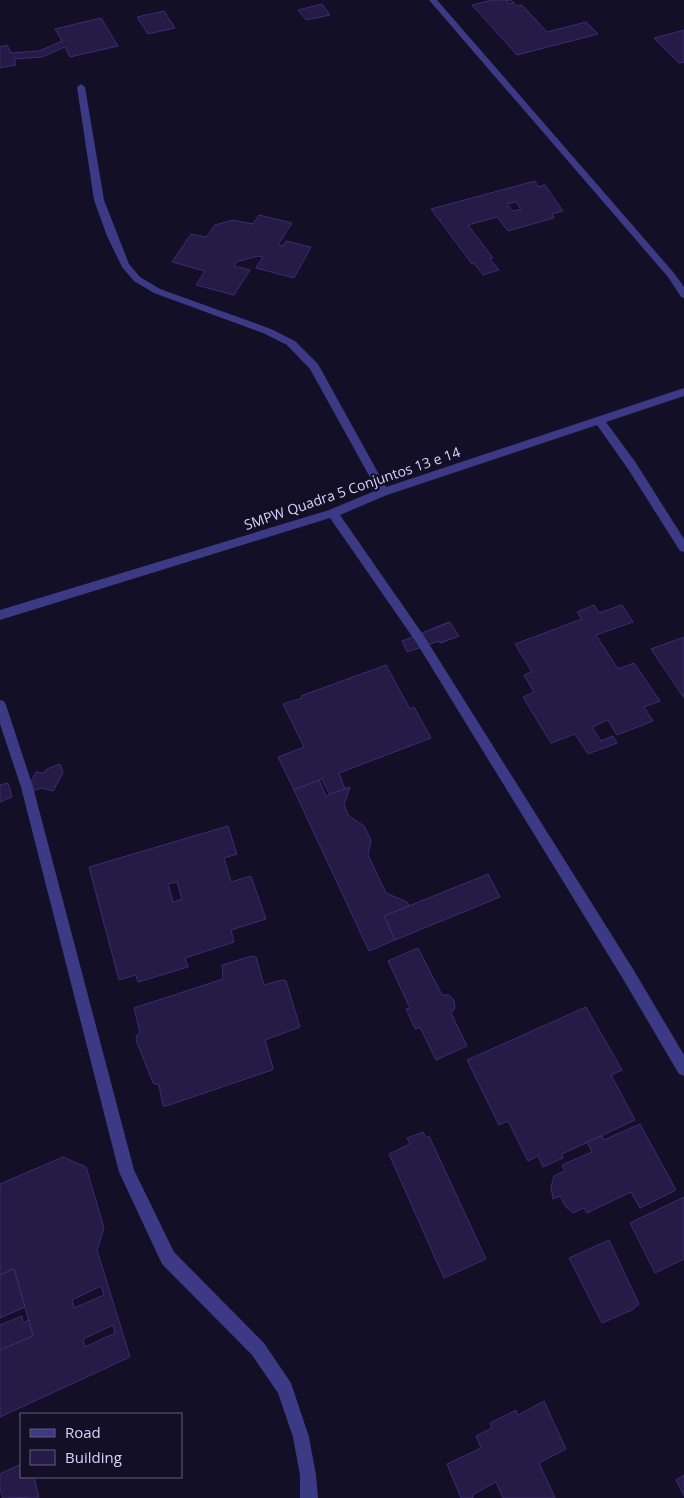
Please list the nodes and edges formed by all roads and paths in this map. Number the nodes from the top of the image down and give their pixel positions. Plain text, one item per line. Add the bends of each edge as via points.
1 (432, 0) edge
2 (81, 87) dead end
3 (684, 296) edge
4 (684, 392) edge
5 (599, 420) junction
6 (383, 492) junction
7 (333, 513) junction
8 (684, 548) edge
9 (0, 615) edge
10 (0, 705) edge
11 (684, 1069) edge
12 (309, 1498) edge

1 - 3 street via 671,275
2 - 6 street via 99,200 125,265 137,279 157,290 290,342 314,367
4 - 5 street, SMPW Quadra 5 Conjuntos 13 e 14
5 - 6 street, SMPW Quadra 5 Conjuntos 13 e 14
5 - 8 street
6 - 7 street, SMPW Quadra 5 Conjuntos 13 e 14
7 - 9 street, SMPW Quadra 5 Conjuntos 13 e 14
7 - 11 street via 420,639
10 - 12 street via 28,786 126,1172 168,1258 258,1349 285,1389 301,1438

